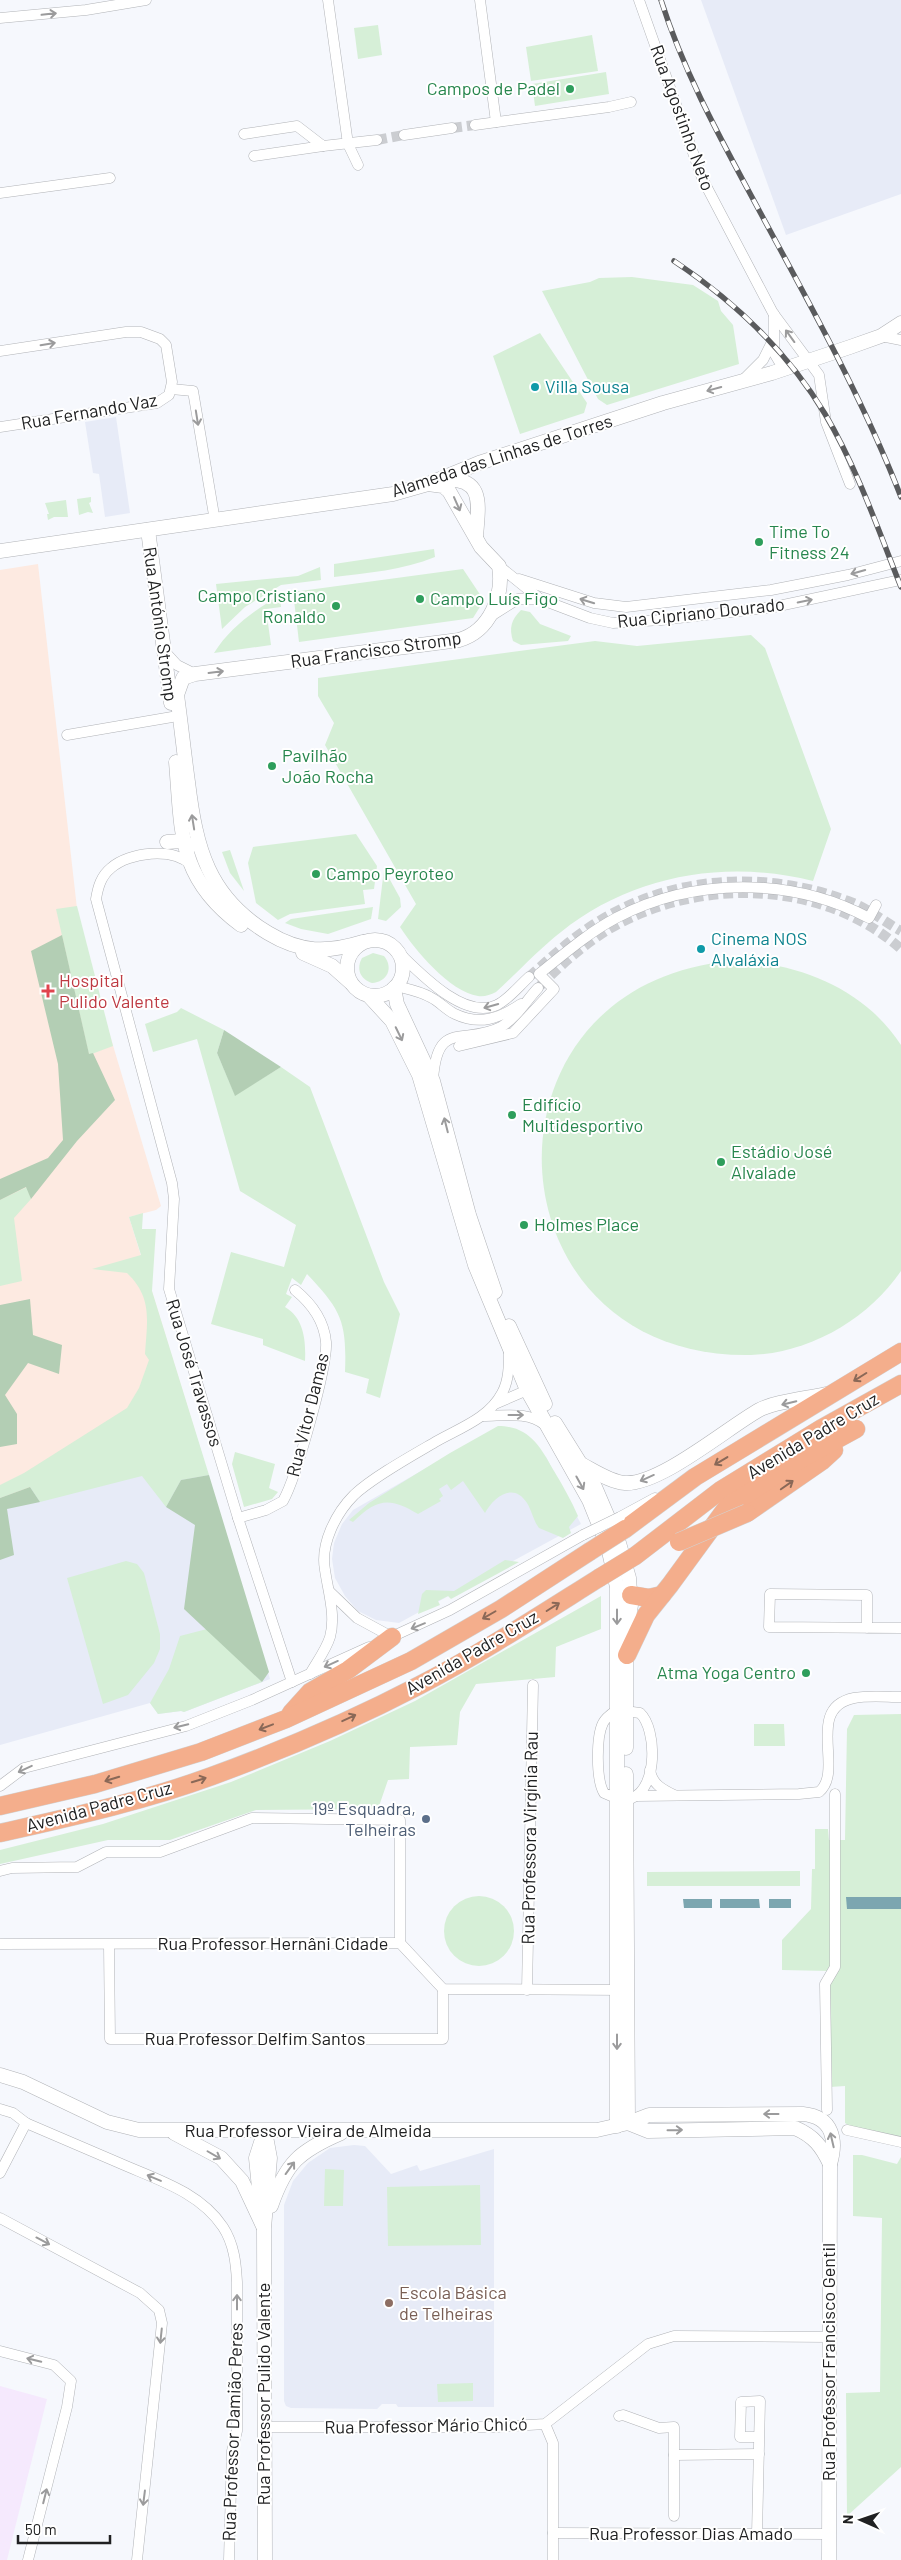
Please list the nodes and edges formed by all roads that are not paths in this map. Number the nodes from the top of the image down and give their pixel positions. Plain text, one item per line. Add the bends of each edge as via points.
1 (146, 0) edge
2 (328, 0) edge
3 (480, 0) edge
4 (639, 0) edge
5 (0, 18) edge
6 (631, 102) dead end
7 (496, 122) junction
8 (475, 125) tunnel mouth
9 (452, 128) tunnel mouth
10 (244, 134) dead end
11 (404, 135) tunnel mouth
12 (377, 140) tunnel mouth
13 (348, 144) junction
14 (323, 146) junction
15 (254, 156) dead end
16 (358, 165) dead end
17 (110, 178) dead end
18 (0, 193) edge
19 (774, 313) junction
20 (901, 323) edge
21 (774, 334) junction
22 (881, 336) junction
23 (898, 339) edge
24 (0, 351) edge
25 (808, 360) junction
26 (794, 364) junction
27 (742, 381) junction
28 (172, 389) junction
29 (0, 427) edge
30 (428, 484) junction
31 (850, 484) dead end
32 (215, 521) junction
33 (148, 530) junction
34 (476, 537) junction
35 (0, 551) edge
36 (901, 561) edge
37 (499, 566) junction
38 (511, 576) junction
39 (901, 580) edge
40 (540, 599) junction
41 (490, 616) junction
42 (166, 653) junction
43 (195, 674) junction
44 (172, 717) junction
45 (67, 735) dead end
46 (180, 825) junction
47 (182, 841) junction
48 (166, 842) junction
49 (148, 854) junction
50 (191, 866) junction
51 (207, 868) junction
52 (876, 905) dead end
53 (363, 942) junction
54 (395, 949) junction
55 (529, 977) tunnel mouth
56 (350, 982) junction
57 (395, 987) junction
58 (538, 988) tunnel mouth
59 (369, 996) junction
60 (529, 998) junction
61 (460, 1046) dead end
62 (433, 1081) junction
63 (295, 1290) dead end
64 (509, 1350) junction
65 (901, 1352) edge
66 (901, 1384) edge
67 (532, 1388) junction
68 (836, 1392) junction
69 (881, 1395) junction
70 (492, 1406) junction
71 (483, 1416) junction
72 (546, 1426) junction
73 (856, 1429) junction
74 (583, 1465) junction
75 (238, 1518) junction
76 (622, 1523) junction
77 (635, 1556) junction
78 (606, 1573) junction
79 (330, 1592) junction
80 (631, 1594) junction
81 (662, 1595) junction
82 (867, 1628) junction
83 (901, 1628) edge
84 (392, 1637) junction
85 (628, 1655) junction
86 (310, 1674) junction
87 (292, 1682) junction
88 (533, 1685) dead end
89 (901, 1697) edge
90 (622, 1710) junction
91 (286, 1719) junction
92 (650, 1770) junction
93 (0, 1786) edge
94 (835, 1794) dead end
95 (675, 1795) junction
96 (626, 1797) junction
97 (0, 1806) edge
98 (0, 1833) edge
99 (0, 1871) edge
100 (400, 1943) junction
101 (0, 1944) edge
102 (109, 1945) junction
103 (443, 1989) junction
104 (527, 1990) junction
105 (622, 1990) junction
106 (2, 2073) edge
107 (0, 2109) edge
108 (823, 2114) junction
109 (26, 2123) junction
110 (622, 2125) junction
111 (847, 2130) dead end
112 (265, 2131) junction
113 (346, 2131) junction
114 (171, 2132) junction
115 (901, 2142) edge
116 (830, 2164) junction
117 (0, 2172) edge
118 (0, 2218) edge
119 (264, 2228) junction
120 (829, 2337) junction
121 (0, 2351) edge
122 (618, 2416) dead end
123 (545, 2424) junction
124 (265, 2427) junction
125 (759, 2437) dead end
126 (759, 2454) junction
127 (674, 2455) junction
128 (674, 2516) dead end
129 (553, 2533) junction
130 (757, 2534) junction
131 (829, 2534) junction
132 (28, 2560) edge
133 (137, 2560) edge
134 (229, 2560) edge
135 (265, 2560) edge
136 (553, 2560) edge
137 (829, 2560) edge

5 -> 1 street via 86,10
2 - 13 street
3 - 7 street
4 - 19 street, Rua Agostinho Neto via 702,178
6 - 7 street
7 - 8 street
9 - 11 street
10 - 14 street via 297,126
12 - 13 street
13 - 14 street
13 - 16 street
14 - 15 street
17 - 18 street
19 - 21 street, Rua Agostinho Neto
25 -> 19 street, Rua Agostinho Neto
20 - 22 street, Alameda das Linhas de Torres
21 - 26 street, Rua Agostinho Neto via 777,360 784,365
21 - 27 street, Rua Agostinho Neto via 762,360
22 - 23 street
22 - 25 street, Alameda das Linhas de Torres
24 -> 28 street via 141,332 160,339 166,345
25 - 26 street, Alameda das Linhas de Torres
25 - 31 street, Rua Agostinho Neto via 819,375 826,422
26 - 27 street, Alameda das Linhas de Torres
27 -> 30 street, Alameda das Linhas de Torres via 536,444
28 - 29 street, Rua Fernando Vaz via 166,399 157,403
28 -> 32 street via 193,391
30 - 32 street, Alameda das Linhas de Torres via 393,494
30 -> 34 street via 443,486 449,491
30 - 34 street via 455,480 463,481 474,489 478,500
32 - 33 street, Alameda das Linhas de Torres
33 - 35 street, Alameda das Linhas de Torres
33 - 42 street, Rua António Stromp
34 - 37 street
36 -> 38 street, Rua Cipriano Dourado via 771,590 626,607 594,603
37 - 38 street, Rua Cipriano Dourado
37 - 41 street, Rua Francisco Stromp via 500,593
38 - 40 street, Rua Cipriano Dourado
40 -> 39 street, Rua Cipriano Dourado via 596,620 625,623 780,606
40 - 41 street via 518,600
43 -> 41 street, Rua Francisco Stromp via 459,640 478,631
42 - 43 street via 177,665
42 - 44 street, Rua António Stromp
51 -> 43 street via 193,824 177,695 183,678
44 - 45 street
44 - 46 street
46 - 47 street
46 - 48 street, Rua José Travassos via 176,834
47 - 48 street
47 - 50 street
47 - 51 street via 196,852
48 - 49 street, Rua José Travassos
49 - 50 street, Rua José Travassos via 177,856
49 - 75 street, Rua José Travassos via 110,868 98,887 96,905 172,1183 169,1289
50 - 56 street via 217,903 239,923 273,943 323,961
51 - 53 street via 238,911 275,937 304,948 325,951
52 - 61 street via 869,918 817,896 779,890 727,888 690,892 651,903 616,918 539,974 554,989 513,1033
53 - 54 street via 380,940
53 - 56 street via 350,955 347,964
55 -> 54 street via 496,1005 470,1007 426,978
54 - 57 street via 403,967
56 - 59 street
57 - 59 street via 378,996
57 - 60 street via 432,998 456,1014 478,1020 499,1017
57 - 62 street via 397,1004
58 - 60 street
59 -> 64 street via 392,1021 419,1075 475,1265
60 - 62 street via 512,1020 493,1031 446,1041 434,1060
67 -> 62 street via 469,1215
63 - 75 street, Rua Vítor Damas via 310,1304 321,1322 326,1341 325,1360 286,1496 276,1507
64 - 67 street
64 - 70 street via 505,1385
65 -> 68 highway, Avenida Padre Cruz
66 - 69 highway, Avenida Padre Cruz
67 - 70 street
67 - 72 street
67 - 74 street
68 -> 74 street via 761,1409 685,1459 637,1483 624,1483
68 -> 76 highway, Avenida Padre Cruz
69 - 73 highway
69 - 77 highway, Avenida Padre Cruz via 721,1490
70 - 71 street
71 -> 72 street via 523,1415
71 - 79 street via 355,1494 339,1513 326,1549 324,1567
72 -> 78 street via 589,1500
77 -> 73 highway, bridge via 679,1542 747,1513 822,1461
73 - 81 highway via 801,1459 727,1507
74 - 80 street via 619,1543
75 - 87 street, Rua José Travassos
76 -> 84 street, Avenida Padre Cruz, bridge via 583,1535 505,1581
76 -> 91 highway, Avenida Padre Cruz, bridge via 590,1552 501,1609 411,1661
77 - 78 highway, Avenida Padre Cruz, bridge
78 - 80 street
78 -> 90 street via 617,1588
98 -> 78 highway, Avenida Padre Cruz via 103,1809 192,1782 304,1740 420,1685
79 - 84 street via 357,1618
79 - 86 street via 330,1638
80 - 81 highway via 649,1598
80 - 85 street via 626,1635
81 - 85 highway via 646,1614
82 - 82 street via 769,1627 770,1594 867,1595
82 - 83 street
84 -> 86 street, Avenida Padre Cruz
84 - 91 highway via 348,1670 310,1692
85 - 90 street
86 - 87 street, Avenida Padre Cruz
87 -> 93 street, Avenida Padre Cruz via 186,1726 24,1768
88 - 104 street, Rua Professora Virgínia Rau
89 - 95 street via 855,1698 837,1707 828,1725 827,1780 819,1792
90 - 92 street via 640,1713 648,1724 652,1744
90 - 96 street
90 - 96 street via 602,1724 598,1741 601,1788 604,1793
91 -> 97 highway, Avenida Padre Cruz via 201,1752 95,1784
92 - 95 street via 658,1786
92 - 96 street via 645,1785
94 - 108 street via 835,1967 825,1984
95 - 96 street
96 - 105 street
99 - 100 street via 77,1867 106,1852 160,1852 252,1818 400,1820
100 - 102 street, Rua Professor Hernâni Cidade
100 - 103 street, Rua Professor Hernâni Cidade
101 - 102 street, Rua Professor Hernâni Cidade
102 - 103 street, Rua Professor Delfim Santos via 110,2039 443,2039
103 - 104 street
104 - 105 street
105 - 110 street
106 - 114 street, Rua Professor Vieira de Almeida via 107,2122 140,2130
107 - 109 street, Rua Professor Damião Peres via 13,2113
108 -> 110 street, Rua Professor Vieira de Almeida via 649,2114
116 -> 108 street, Rua Professor Francisco Gentil via 834,2142
109 - 117 street
134 -> 109 street, Rua Professor Damião Peres via 232,2451 237,2431 237,2282 228,2236 204,2207 181,2190
110 - 113 street, Rua Professor Vieira de Almeida via 597,2130
110 -> 116 street, Rua Professor Vieira de Almeida via 648,2131 795,2128 808,2133 822,2147
111 - 115 street
112 - 113 street, Rua Professor Vieira de Almeida
112 - 114 street, Rua Professor Vieira de Almeida
112 - 119 street, Rua Professor Pulido Valente via 256,2158
119 -> 113 street via 289,2166 305,2151
114 -> 119 street via 220,2158 242,2182
116 - 120 street, Rua Professor Francisco Gentil
118 -> 133 street via 140,2293 159,2310 162,2323
119 - 124 street, Rua Professor Pulido Valente
120 - 123 street, Rua Professor Mário Chicó via 674,2336 648,2344
120 - 131 street, Rua Professor Francisco Gentil
132 -> 121 street via 68,2407 71,2381 54,2365
122 - 127 street via 659,2428 674,2428
123 - 124 street, Rua Professor Mário Chicó
123 - 129 street via 554,2443
124 - 135 street, Rua Professor Pulido Valente
125 - 126 street
126 - 127 street
126 - 130 street
127 - 128 street
129 - 130 street, Rua Professor Dias Amado
129 - 136 street
130 - 131 street, Rua Professor Dias Amado
131 - 137 street, Rua Professor Francisco Gentil

